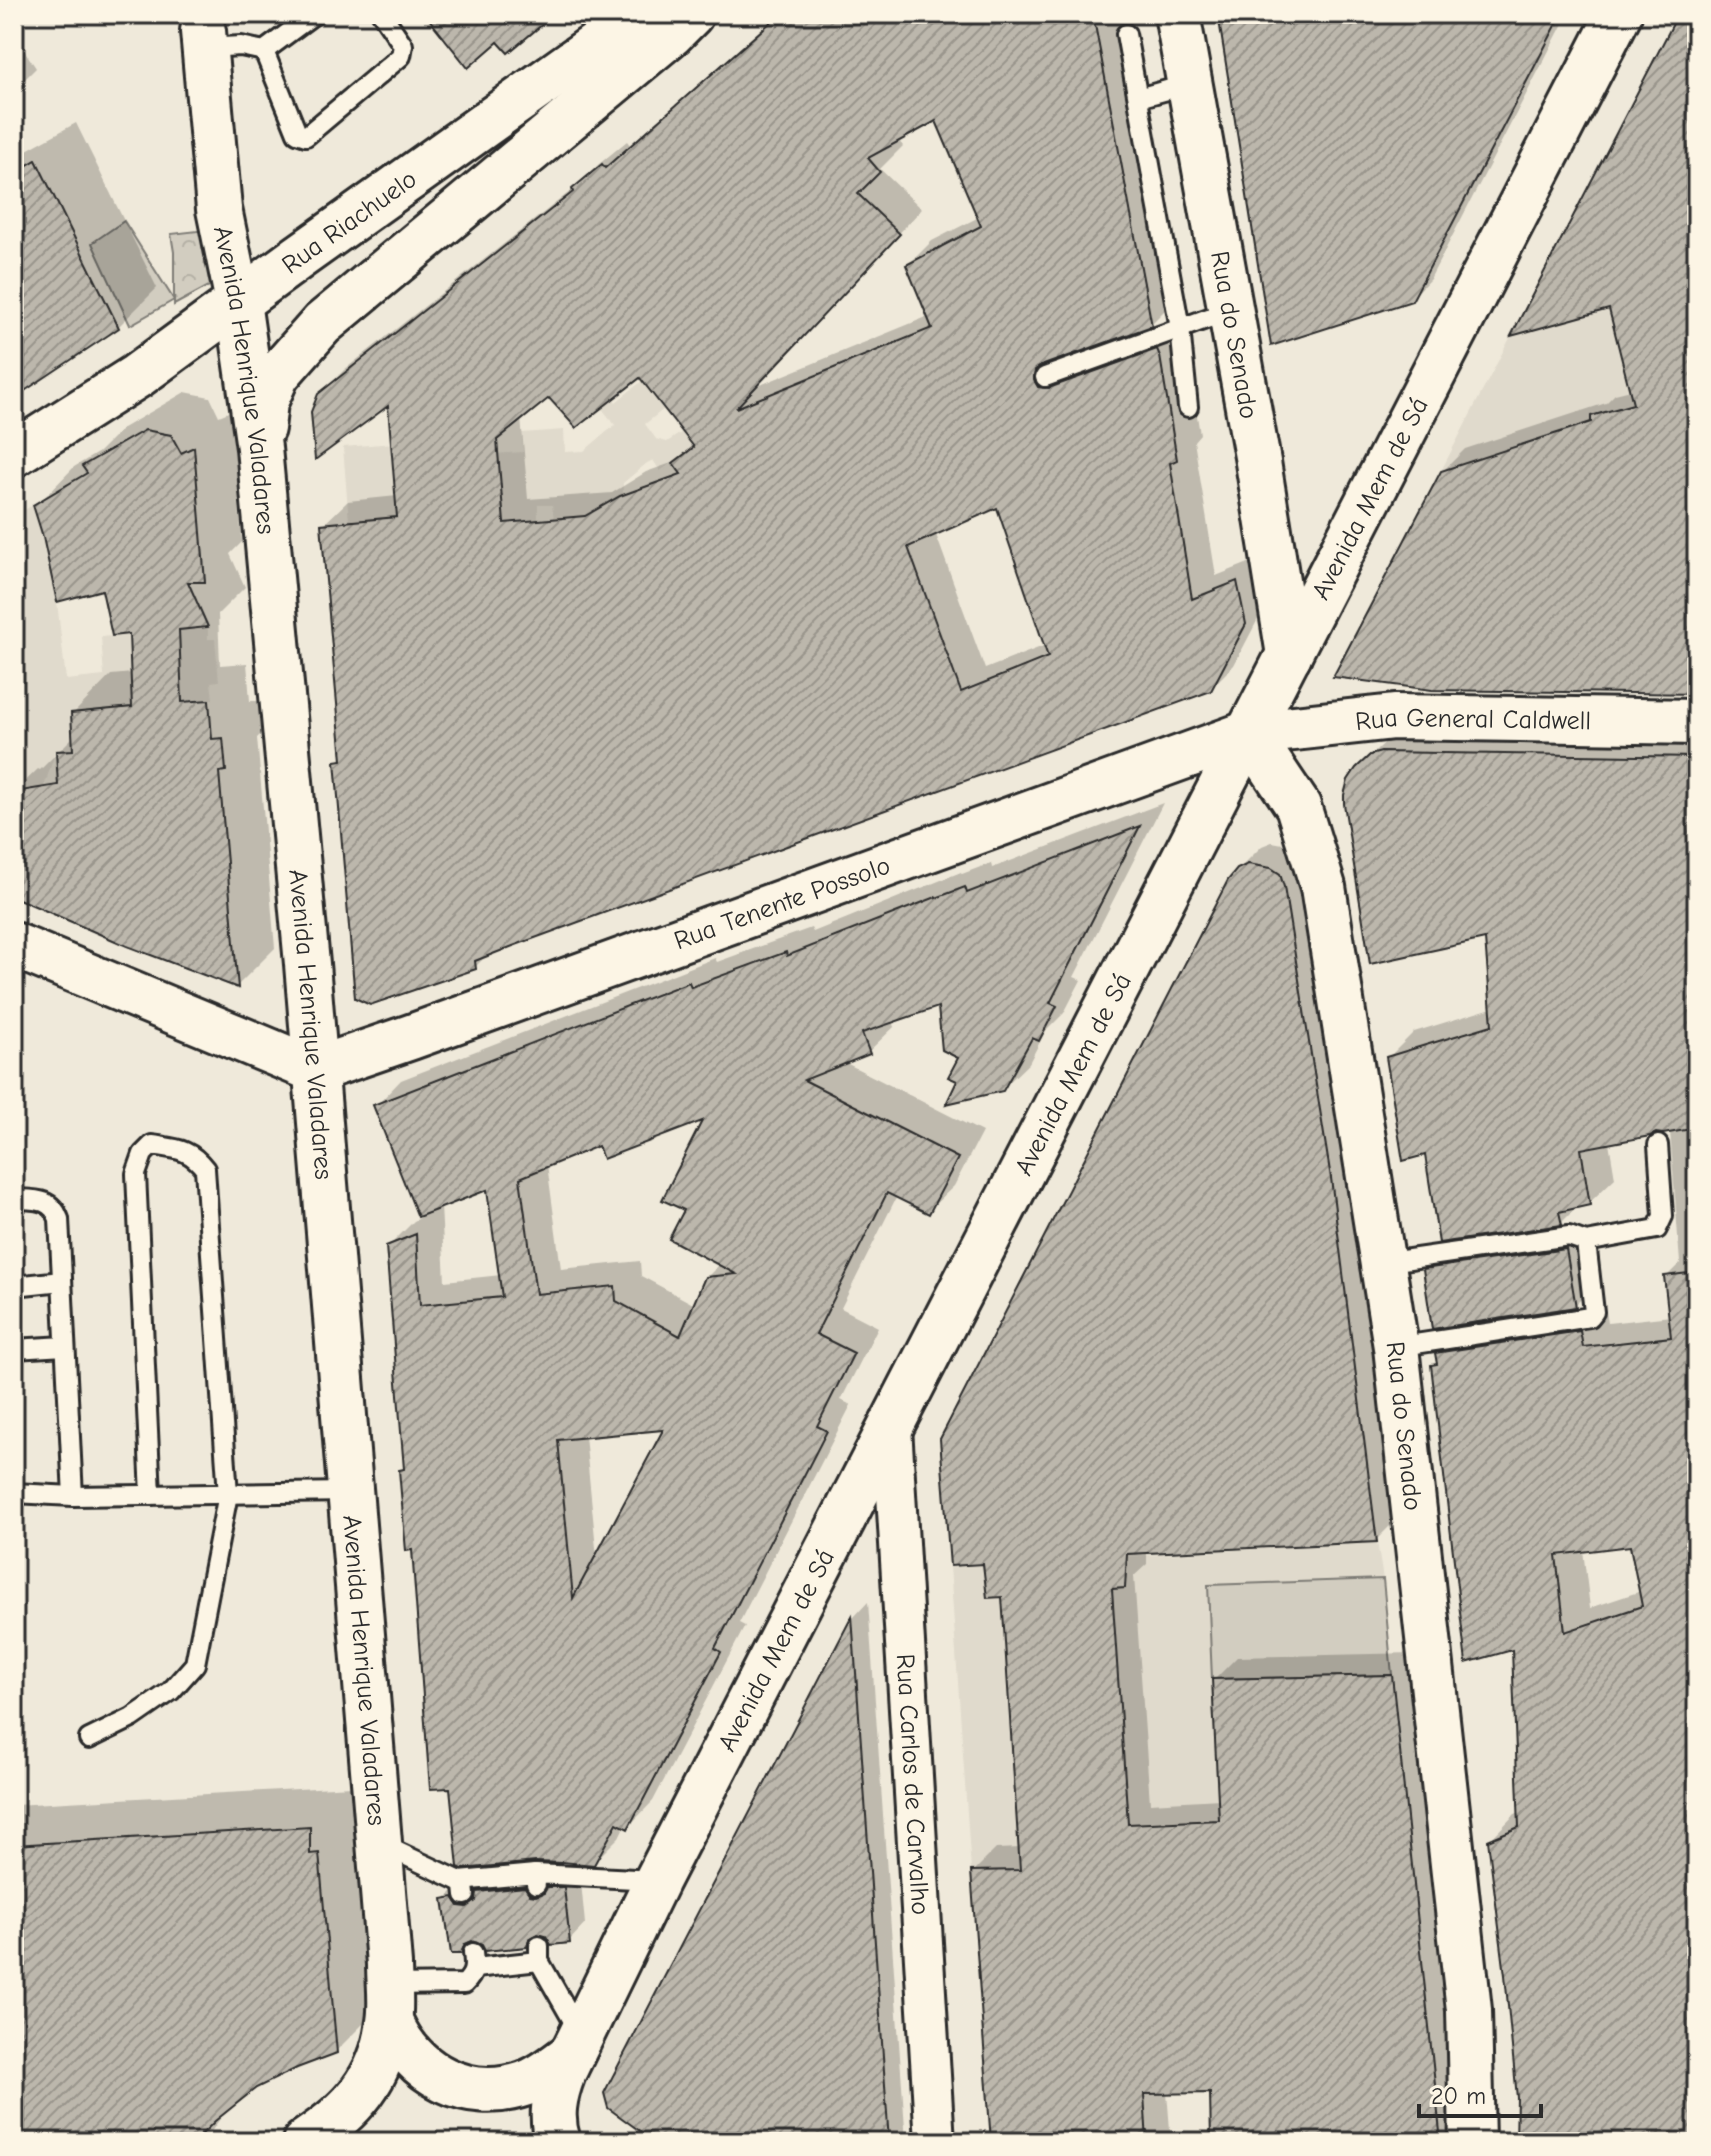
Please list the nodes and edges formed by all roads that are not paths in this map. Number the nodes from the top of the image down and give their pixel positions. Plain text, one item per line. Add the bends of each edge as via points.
1 (314, 14) edge
2 (382, 14) edge
3 (640, 14) edge
4 (691, 14) edge
5 (1177, 14) edge
6 (1619, 14) edge
7 (1126, 34) dead end
8 (204, 40) joint
9 (264, 51) junction
10 (1190, 84) junction
11 (1138, 98) junction
12 (238, 302) junction
13 (1231, 310) junction
14 (1180, 328) junction
15 (1045, 377) dead end
16 (1188, 407) dead end
17 (259, 448) junction
18 (14, 454) edge
19 (1289, 655) junction
20 (1697, 722) edge
21 (1249, 733) junction
22 (14, 945) edge
23 (315, 1070) junction
24 (1658, 1145) dead end
25 (14, 1199) edge
26 (1586, 1242) junction
27 (1382, 1263) junction
28 (62, 1281) junction
29 (14, 1286) edge
30 (65, 1346) junction
31 (1396, 1347) junction
32 (14, 1349) edge
33 (892, 1427) junction
34 (350, 1492) junction
35 (14, 1493) edge
36 (228, 1494) junction
37 (151, 1495) junction
38 (73, 1496) junction
39 (89, 1739) dead end
40 (379, 1843) junction
41 (657, 1880) junction
42 (389, 2003) junction
43 (577, 2045) junction
44 (305, 2142) edge
45 (558, 2142) edge
46 (935, 2142) edge
47 (1472, 2142) edge

1 - 9 lane
2 - 9 lane via 403,45 401,56 306,136 297,133
3 - 12 main road, Rua Riachuelo
4 - 17 main road via 322,324 277,375 265,402
5 - 10 main road, Rua do Senado
6 - 19 main road, Avenida Mem de Sá
7 - 11 lane
8 - 9 lane
8 - 12 main road, Avenida Henrique Valadares via 219,209
10 - 11 lane
10 - 13 main road, Rua do Senado
11 - 14 lane
12 - 17 main road, Avenida Henrique Valadares
12 - 18 main road, Rua Riachuelo via 137,376
13 - 14 lane
13 - 19 main road, Rua do Senado
14 - 15 lane
14 - 16 lane
17 - 23 main road, Avenida Henrique Valadares
19 - 21 main road, Avenida Mem de Sá
20 - 21 main road, Rua General Caldwell via 1394,717
21 - 23 main road, Rua Tenente Possolo
21 - 27 main road, Rua do Senado via 1298,806 1323,887
21 - 33 main road, Avenida Mem de Sá
22 - 23 main road
23 - 34 main road, Avenida Henrique Valadares
24 - 26 lane via 1663,1216 1657,1229
25 - 28 lane via 40,1200 56,1210
26 - 27 lane via 1569,1236
26 - 31 lane via 1594,1312 1590,1317
27 - 31 main road, Rua do Senado
28 - 29 lane
28 - 30 lane
30 - 32 lane
30 - 38 lane
31 - 47 main road, Rua do Senado via 1469,2010
33 - 41 main road, Avenida Mem de Sá
33 - 46 street, Rua Carlos de Carvalho
34 - 36 lane
34 - 40 main road, Avenida Henrique Valadares
35 - 38 lane
36 - 37 lane
36 - 37 lane via 205,1169 186,1151 152,1145 136,1174
36 - 39 lane via 195,1664 171,1691
37 - 38 lane
40 - 41 lane via 463,1888 536,1879
40 - 42 main road, Avenida Henrique Valadares
41 - 43 main road, Avenida Mem de Sá
42 - 43 main road via 397,2037 412,2057 472,2089 526,2083
42 - 43 lane via 464,1984 474,1961 539,1954
42 - 44 main road via 379,2063 363,2093
43 - 45 main road, Avenida Mem de Sá via 555,2093

